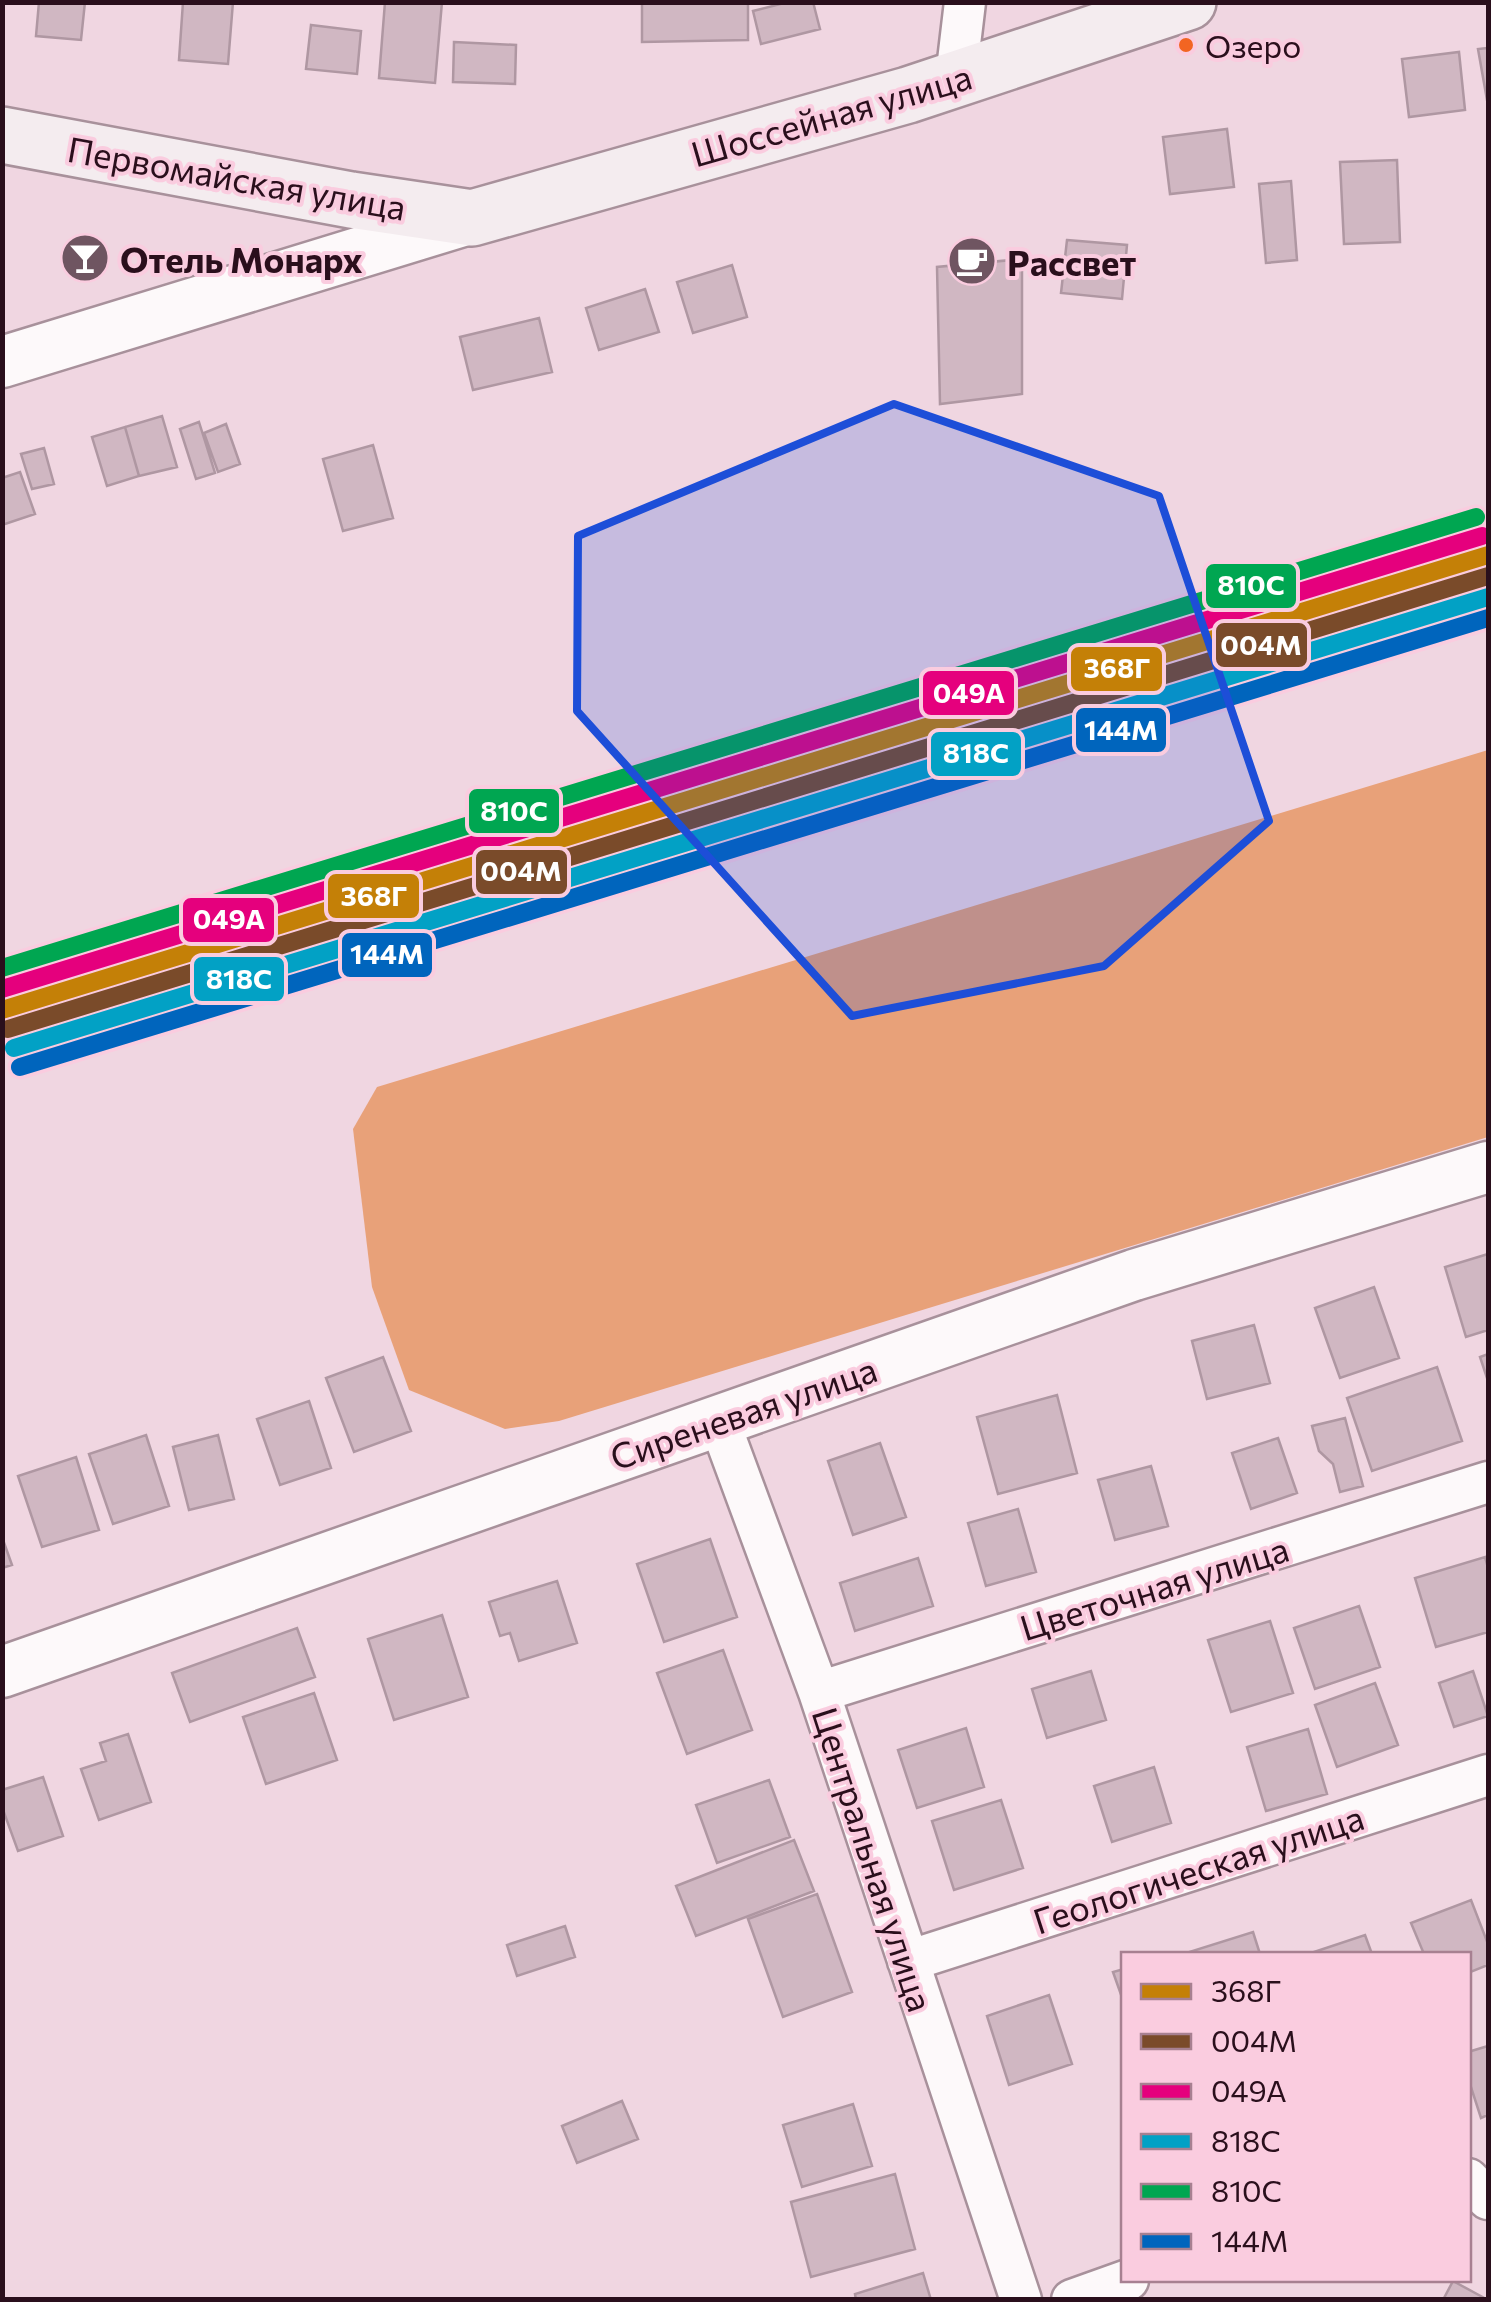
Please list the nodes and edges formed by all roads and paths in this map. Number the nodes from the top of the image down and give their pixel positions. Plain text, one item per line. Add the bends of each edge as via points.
1 (966, 2) edge
2 (1188, 2) edge
3 (956, 78) junction
4 (2, 135) edge
5 (472, 218) junction
6 (2, 362) edge
7 (1488, 1167) edge
8 (719, 1421) junction
9 (1488, 1482) edge
10 (2, 1672) edge
11 (819, 1692) junction
12 (1488, 1774) edge
13 (908, 1961) junction
14 (1122, 2282) edge
15 (1022, 2300) edge
16 (1072, 2300) edge

1 - 3 street
2 - 3 main road, Шоссейная улица
3 - 5 main road, Шоссейная улица
4 - 5 main road, Первомайская улица
5 - 6 street
7 - 8 street, Сиреневая улица via 1134,1275
8 - 10 street, Сиреневая улица
8 - 11 street, Центральная улица
9 - 11 street, Цветочная улица
11 - 13 street, Центральная улица
12 - 13 street, Геологическая улица
13 - 15 street, Центральная улица
14 - 16 street

